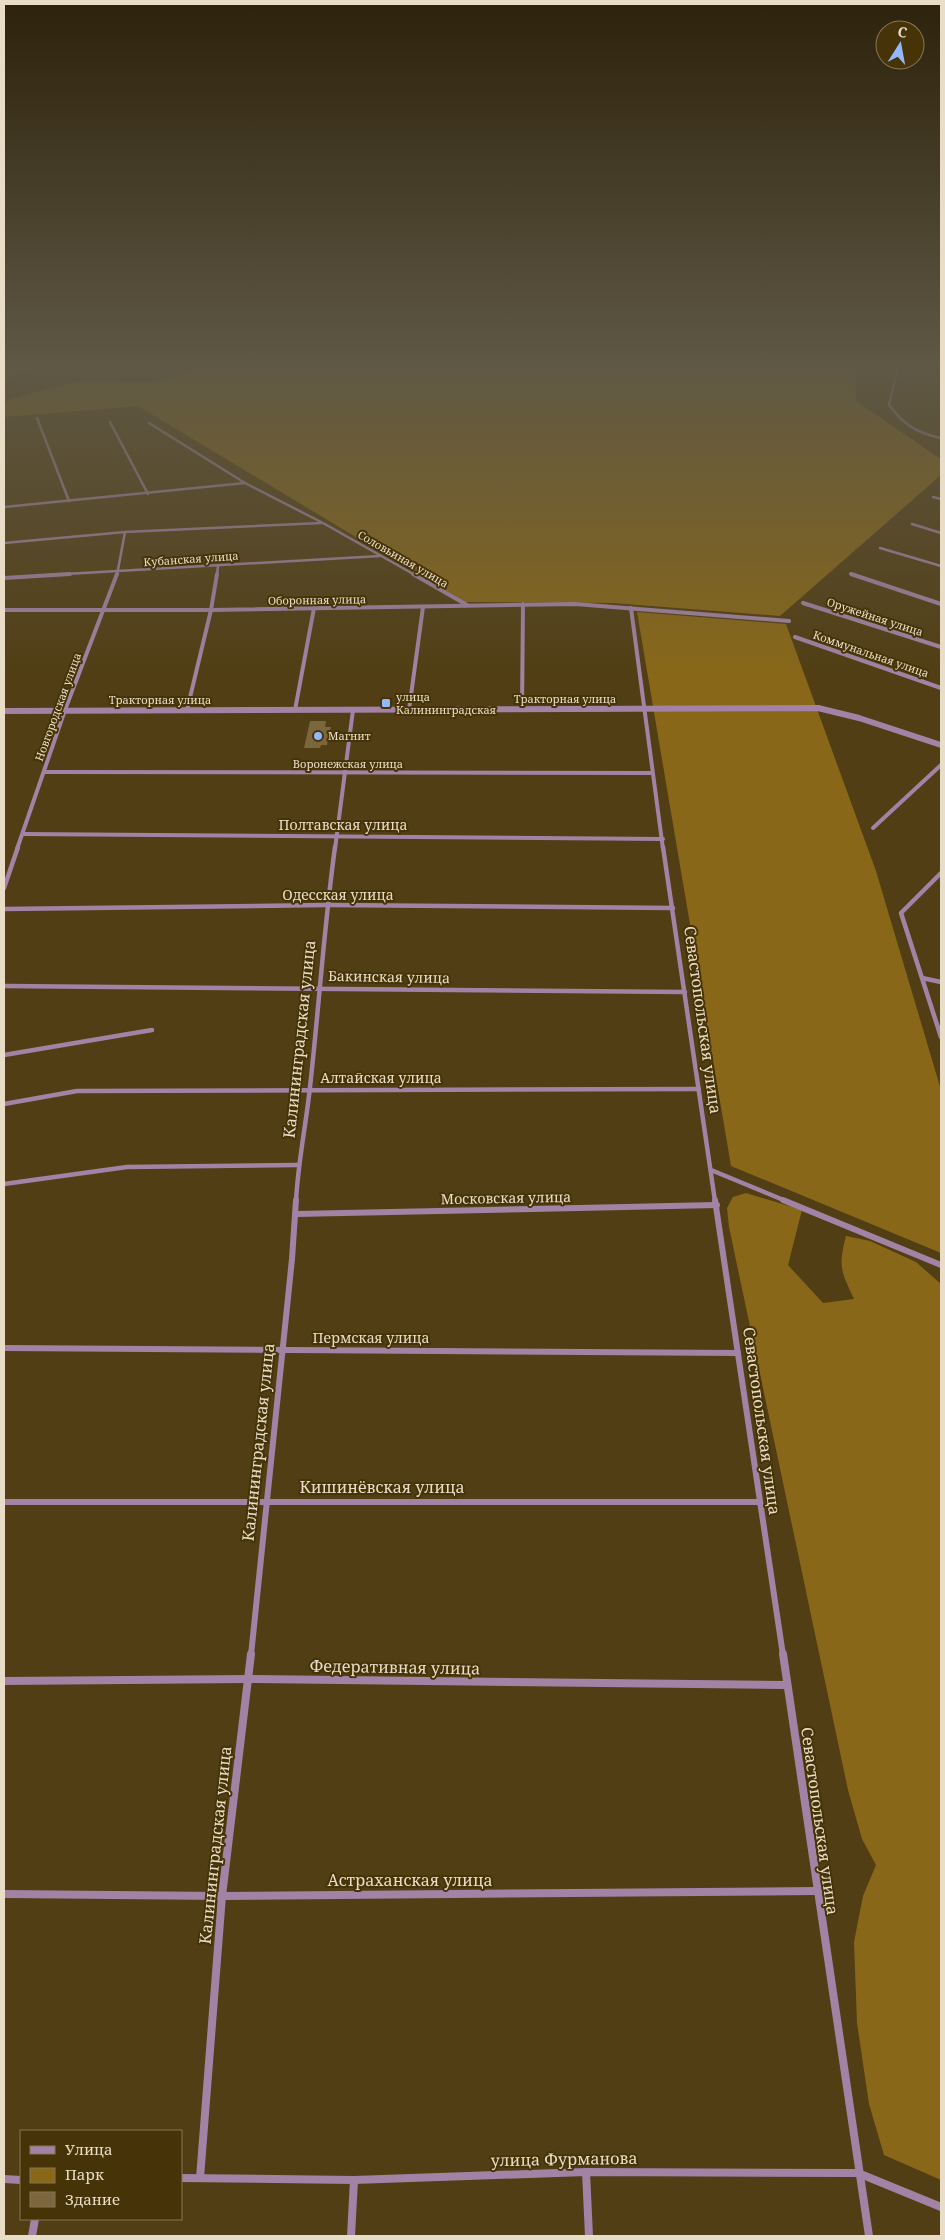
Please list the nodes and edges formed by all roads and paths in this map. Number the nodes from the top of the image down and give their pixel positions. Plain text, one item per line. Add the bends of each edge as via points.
1 (56, 468) edge
2 (134, 468) edge
3 (220, 468) edge
4 (245, 483) junction
5 (148, 494) junction
6 (933, 497) dead end
7 (941, 499) edge
8 (69, 501) junction
9 (4, 507) edge
10 (323, 523) junction
11 (912, 524) dead end
12 (125, 532) junction
13 (941, 532) edge
14 (4, 543) edge
15 (880, 548) dead end
16 (380, 556) junction
17 (218, 566) junction
18 (941, 566) edge
19 (118, 572) junction
20 (851, 574) dead end
21 (4, 578) edge
22 (803, 603) dead end
23 (523, 604) junction
24 (941, 604) edge
25 (467, 606) junction
26 (423, 607) junction
27 (314, 608) junction
28 (631, 608) junction
29 (105, 609) junction
30 (5, 610) edge
31 (211, 610) junction
32 (4, 617) edge
33 (789, 621) dead end
34 (795, 637) dead end
35 (941, 647) edge
36 (941, 688) edge
37 (644, 708) junction
38 (65, 710) junction
39 (187, 710) junction
40 (295, 710) junction
41 (353, 710) junction
42 (409, 710) junction
43 (522, 710) junction
44 (4, 711) edge
45 (941, 745) edge
46 (941, 766) edge
47 (44, 772) junction
48 (652, 772) junction
49 (344, 773) junction
50 (873, 828) dead end
51 (23, 834) junction
52 (337, 836) junction
53 (662, 839) junction
54 (941, 873) edge
55 (4, 888) edge
56 (327, 905) junction
57 (673, 908) junction
58 (4, 909) edge
59 (922, 978) junction
60 (941, 982) edge
61 (4, 986) edge
62 (318, 988) junction
63 (685, 992) junction
64 (152, 1030) dead end
65 (941, 1037) edge
66 (4, 1056) edge
67 (699, 1088) junction
68 (310, 1089) junction
69 (4, 1104) edge
70 (298, 1165) junction
71 (711, 1170) junction
72 (4, 1184) edge
73 (717, 1205) junction
74 (296, 1214) junction
75 (941, 1266) edge
76 (4, 1348) edge
77 (281, 1350) junction
78 (738, 1353) junction
79 (266, 1501) junction
80 (4, 1502) edge
81 (760, 1502) junction
82 (248, 1679) junction
83 (4, 1681) edge
84 (786, 1685) junction
85 (816, 1891) junction
86 (4, 1894) edge
87 (222, 1896) junction
88 (586, 2172) junction
89 (858, 2173) junction
90 (182, 2178) edge
91 (200, 2178) junction
92 (4, 2179) edge
93 (20, 2180) edge
94 (354, 2180) junction
95 (941, 2207) edge
96 (35, 2220) edge
97 (32, 2236) edge
98 (351, 2236) edge
99 (589, 2236) edge
100 (868, 2236) edge

1 - 8 street
2 - 5 street
3 - 4 street, Соловьиная улица
4 - 5 street
4 - 10 street, Соловьиная улица
5 - 8 street
6 - 7 street
8 - 9 street
10 - 12 street
10 - 16 street, Соловьиная улица
11 - 13 street
12 - 14 street
12 - 19 street, Новгородская улица
15 - 18 street
16 - 17 street, Кубанская улица
16 - 25 street, Соловьиная улица
17 - 19 street, Кубанская улица
17 - 31 street
19 - 21 street, Кубанская улица
19 - 29 street, Новгородская улица
20 - 24 street
22 - 35 street, Оружейная улица
23 - 25 street, Оборонная улица
23 - 28 street, Оборонная улица
23 - 43 street
25 - 26 street, Оборонная улица
26 - 27 street, Оборонная улица
26 - 42 street
27 - 31 street, Оборонная улица
27 - 40 street
28 - 33 street, Оборонная улица
28 - 37 street, Севастопольская улица
29 - 30 street, Оборонная улица
29 - 31 street, Оборонная улица
29 - 38 street, Новгородская улица
30 - 32 street
31 - 39 street
34 - 36 street, Коммунальная улица
37 - 43 street, Тракторная улица
37 - 45 street, Тракторная улица via 818,708 857,717
37 - 48 street, Севастопольская улица
38 - 39 street, Тракторная улица
38 - 44 street, Тракторная улица
38 - 47 street, Новгородская улица
39 - 40 street, Тракторная улица
40 - 41 street, Тракторная улица
41 - 42 street, Тракторная улица
41 - 49 street, Калининградская улица
42 - 43 street, Тракторная улица
46 - 50 street
47 - 49 street, Воронежская улица
47 - 51 street, Новгородская улица
48 - 49 street, Воронежская улица
48 - 53 street, Севастопольская улица
49 - 52 street, Калининградская улица
51 - 52 street, Полтавская улица
51 - 55 street, Новгородская улица
52 - 53 street, Полтавская улица
52 - 56 street, Калининградская улица
53 - 57 street, Севастопольская улица
54 - 59 street via 900,913
56 - 57 street, Одесская улица
56 - 58 street, Одесская улица
56 - 62 street, Калининградская улица
57 - 63 street, Севастопольская улица
59 - 60 street
59 - 65 street
61 - 62 street, Бакинская улица
62 - 63 street, Бакинская улица
62 - 68 street, Калининградская улица
63 - 67 street, Севастопольская улица
64 - 66 street
67 - 68 street, Алтайская улица
67 - 71 street, Севастопольская улица
68 - 69 street, Алтайская улица via 77,1091
68 - 70 street, Калининградская улица
70 - 72 street via 127,1167
70 - 74 street, Калининградская улица
71 - 73 street, Севастопольская улица
71 - 75 street
73 - 74 street, Московская улица
73 - 78 street, Севастопольская улица
74 - 77 street, Калининградская улица
76 - 77 street, Пермская улица
77 - 78 street, Пермская улица
77 - 79 street, Калининградская улица
78 - 81 street, Севастопольская улица
79 - 80 street, Кишинёвская улица
79 - 81 street, Кишинёвская улица
79 - 82 street, Калининградская улица
81 - 84 street, Севастопольская улица
82 - 83 street, Федеративная улица
82 - 84 street, Федеративная улица
82 - 87 street, Калининградская улица
84 - 85 street, Севастопольская улица
85 - 87 street, Астраханская улица
85 - 89 street, Севастопольская улица
86 - 87 street, Астраханская улица
87 - 91 street, Калининградская улица
88 - 89 street, улица Фурманова
88 - 94 street, улица Фурманова
88 - 99 street
89 - 95 street, улица Фурманова
89 - 100 street, Севастопольская улица
90 - 91 street, улица Фурманова
91 - 94 street, улица Фурманова
92 - 93 street
94 - 98 street
96 - 97 street

